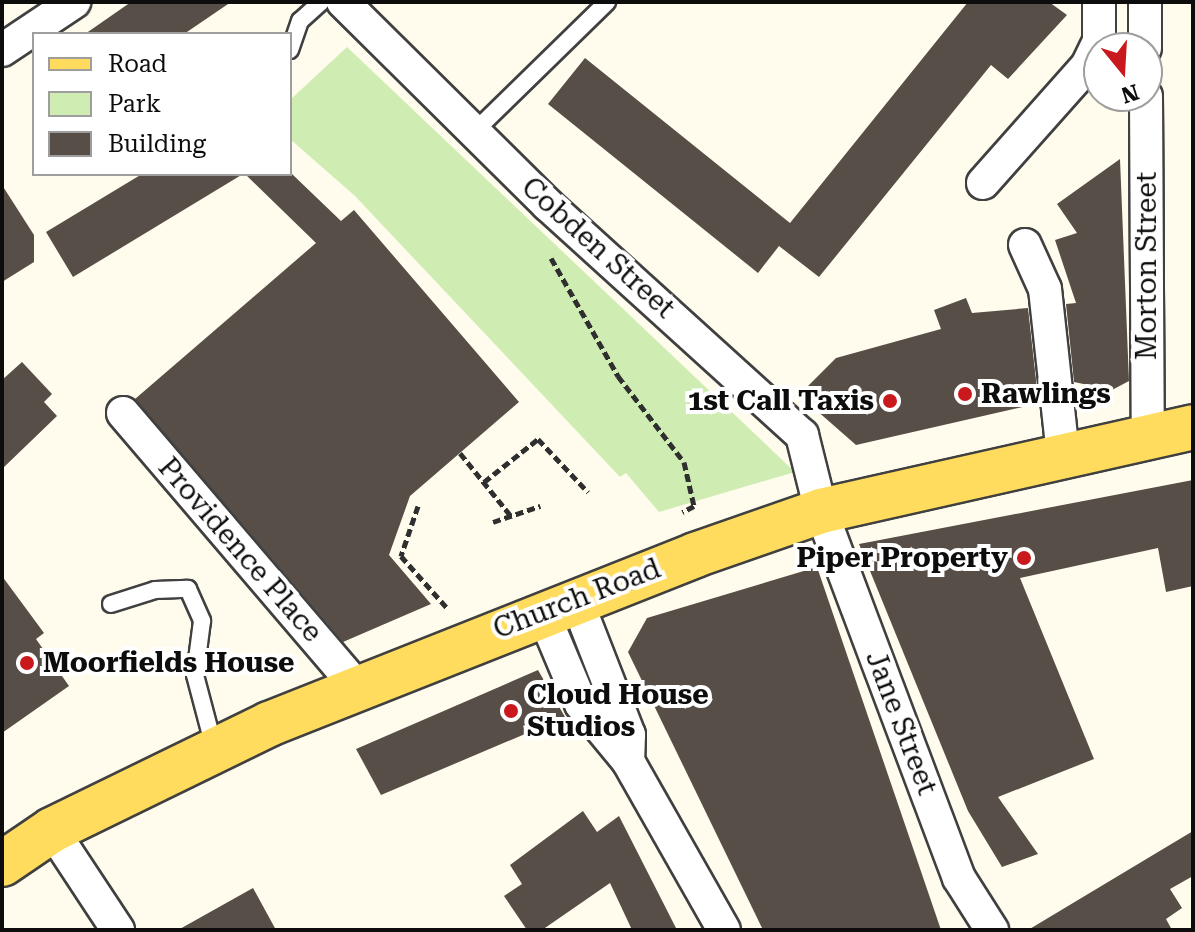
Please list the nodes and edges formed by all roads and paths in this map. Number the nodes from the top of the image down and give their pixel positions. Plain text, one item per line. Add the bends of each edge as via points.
1 (74, 2) edge
2 (321, 2) edge
3 (343, 2) edge
4 (607, 2) edge
5 (1099, 2) edge
6 (1145, 2) edge
7 (1145, 32) edge
8 (292, 44) edge
9 (2, 50) edge
10 (1148, 112) edge
11 (474, 132) junction
12 (983, 183) dead end
13 (548, 205) junction
14 (1025, 245) dead end
15 (123, 413) dead end
16 (1180, 428) edge
17 (460, 453) dead end
18 (1063, 455) junction
19 (484, 482) junction
20 (588, 492) dead end
21 (418, 506) dead end
22 (540, 506) dead end
23 (821, 511) junction
24 (682, 512) dead end
25 (511, 516) junction
26 (493, 522) dead end
27 (111, 604) dead end
28 (457, 605) dead end
29 (559, 605) junction
30 (357, 687) junction
31 (214, 749) junction
32 (52, 830) junction
33 (2, 864) edge
34 (118, 930) edge
35 (724, 930) edge
36 (992, 930) edge

1 - 9 street
2 - 8 lane via 300,21
3 - 11 street, Cobden Street
4 - 11 lane
5 - 12 street via 1099,41 1087,66
6 - 7 street
10 - 16 street, Morton Street
11 - 13 street, Cobden Street
13 - 23 street, Cobden Street via 802,435
13 - 24 path via 556,273 692,479 694,506
14 - 18 street via 1045,289
15 - 30 street, Providence Place
16 - 18 main road, Church Road
17 - 19 path
18 - 23 main road, Church Road
19 - 20 path via 538,439
19 - 25 path
21 - 28 path via 401,556 447,609
22 - 25 path
23 - 29 main road, Church Road
23 - 36 street, Jane Street via 959,878
25 - 26 path
27 - 31 lane via 155,590 188,589 202,621 195,675
29 - 30 main road, Church Road
29 - 35 street via 581,704 628,761
30 - 31 main road, Church Road
31 - 32 main road, Church Road
32 - 33 main road, Church Road
32 - 34 street

